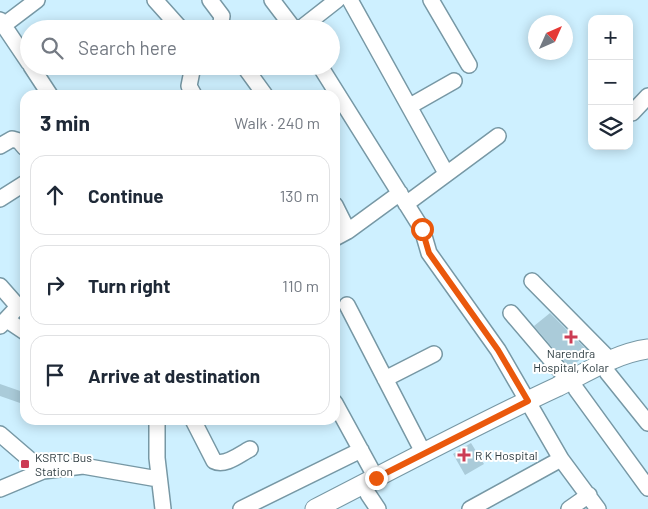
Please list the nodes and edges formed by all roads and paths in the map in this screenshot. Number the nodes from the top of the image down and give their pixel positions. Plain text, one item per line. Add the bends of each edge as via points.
1 (37, 0) edge
2 (155, 0) edge
3 (210, 0) edge
4 (272, 0) edge
5 (338, 0) edge
6 (350, 0) edge
7 (431, 0) edge
8 (172, 20) edge
9 (221, 20) edge
10 (287, 20) edge
11 (312, 20) edge
12 (2, 23) edge
13 (20, 50) edge
14 (469, 65) dead end
15 (37, 75) edge
16 (192, 75) edge
17 (251, 75) edge
18 (326, 75) edge
19 (454, 81) dead end
20 (47, 90) edge
21 (192, 90) edge
22 (262, 90) edge
23 (335, 90) edge
24 (648, 96) edge
25 (340, 98) edge
26 (410, 106) junction
27 (633, 112) edge
28 (498, 136) dead end
29 (20, 142) edge
30 (0, 146) edge
31 (446, 173) junction
32 (20, 186) edge
33 (403, 198) junction
34 (0, 199) edge
35 (342, 235) edge
36 (532, 280) dead end
37 (0, 286) edge
38 (347, 305) dead end
39 (511, 312) dead end
40 (3, 323) edge
41 (20, 330) edge
42 (648, 349) edge
43 (434, 354) dead end
44 (648, 361) edge
45 (609, 367) junction
46 (385, 379) junction
47 (572, 385) junction
48 (531, 406) junction
49 (340, 412) edge
50 (648, 423) edge
51 (157, 425) edge
52 (196, 425) edge
53 (0, 434) edge
54 (250, 449) dead end
55 (361, 450) junction
56 (424, 454) junction
57 (561, 459) junction
58 (44, 471) junction
59 (158, 479) junction
60 (648, 488) edge
61 (0, 489) edge
62 (374, 493) edge
63 (589, 496) junction
64 (163, 509) edge
65 (240, 509) edge
66 (315, 509) edge
67 (337, 509) edge
68 (470, 509) edge
69 (569, 509) edge
70 (598, 509) edge

1 - 12 street
2 - 8 street
3 - 9 street via 222,16
4 - 10 street
5 - 11 street
6 - 26 street
7 - 14 street
12 - 13 street
15 - 20 street
16 - 21 street
17 - 22 street
18 - 23 street
19 - 26 street
24 - 27 street
25 - 33 street
26 - 31 street
28 - 31 street
29 - 30 street via 12,138
31 - 33 street
32 - 34 street
33 - 35 street
33 - 48 street via 422,229 429,253 498,350
36 - 45 street
37 - 40 street via 15,303 16,309
38 - 46 street
39 - 47 street
40 - 41 street
42 - 45 main road via 637,350
43 - 46 street
44 - 45 main road via 634,360
45 - 47 main road
45 - 50 street
46 - 56 street
47 - 48 main road
47 - 60 street
48 - 56 main road
48 - 57 street
48 - 62 main road
49 - 55 street
51 - 59 street
52 - 54 street via 218,463
53 - 58 street
55 - 62 street
55 - 65 street
56 - 62 main road
57 - 63 street
57 - 68 street
58 - 59 street via 83,466
58 - 61 street
59 - 64 street
62 - 66 main road
62 - 67 main road
63 - 69 street
63 - 70 street

